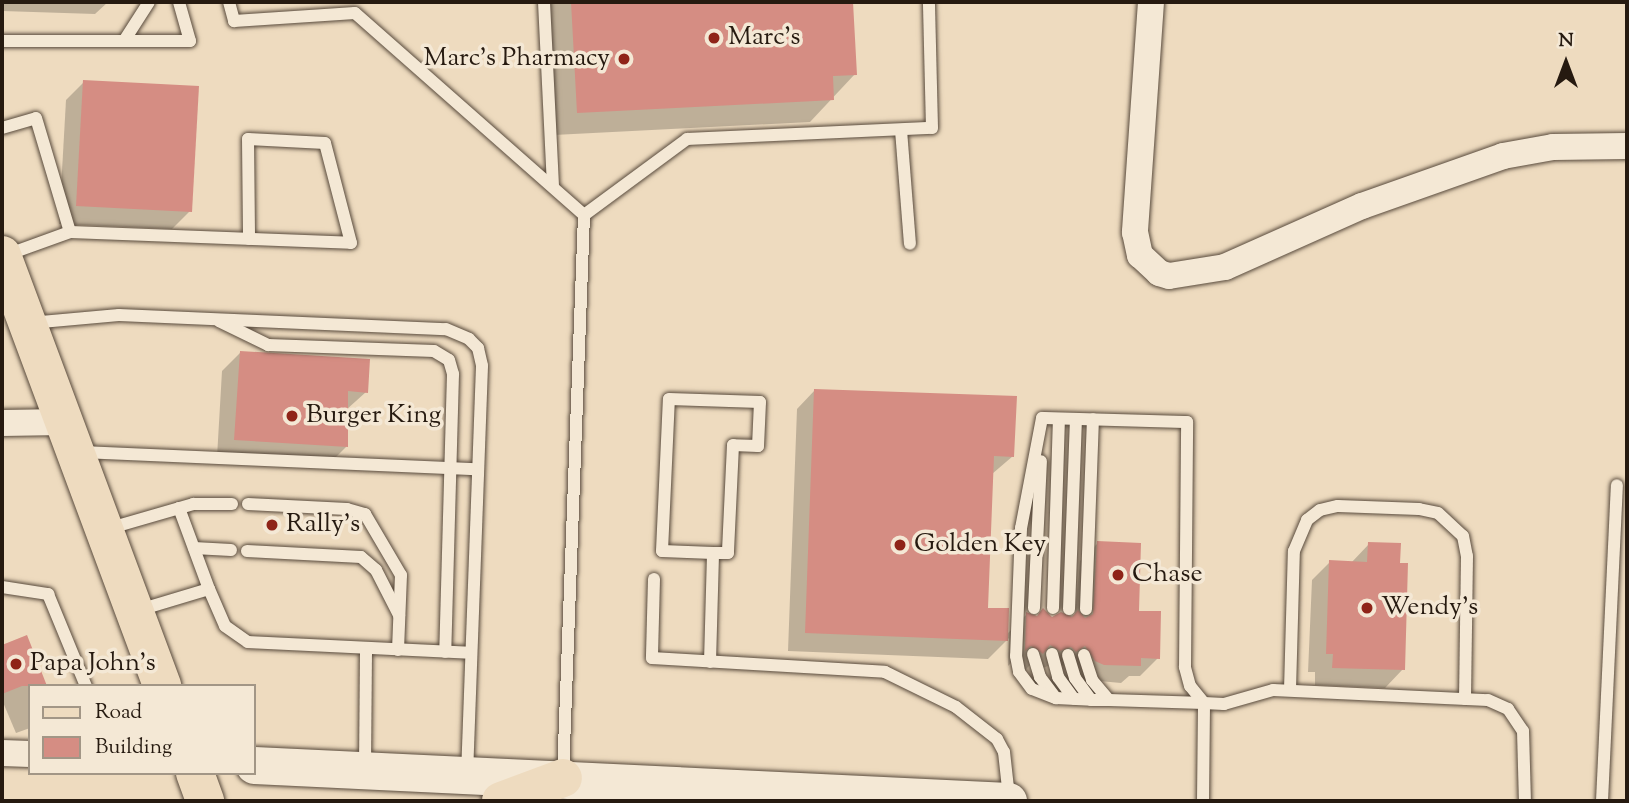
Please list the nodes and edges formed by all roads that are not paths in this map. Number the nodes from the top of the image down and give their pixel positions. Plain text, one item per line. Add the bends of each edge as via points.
1 (149, 2) edge
2 (179, 2) edge
3 (229, 2) edge
4 (544, 2) edge
5 (929, 2) edge
6 (1151, 2) edge
7 (2, 41) edge
8 (124, 41) junction
9 (2, 128) edge
10 (901, 130) junction
11 (1627, 146) edge
12 (553, 187) junction
13 (584, 215) junction
14 (70, 232) junction
15 (248, 239) junction
16 (910, 244) dead end
17 (2, 256) edge
18 (20, 315) junction
19 (214, 319) junction
20 (1042, 418) junction
21 (1059, 419) junction
22 (1076, 419) junction
23 (1093, 419) junction
24 (2, 423) edge
25 (69, 437) junction
26 (450, 467) junction
27 (477, 469) junction
28 (1617, 485) dead end
29 (232, 504) dead end
30 (248, 505) dead end
31 (179, 508) junction
32 (103, 530) junction
33 (194, 548) junction
34 (231, 550) dead end
35 (247, 551) dead end
36 (713, 553) junction
37 (654, 579) dead end
38 (2, 587) edge
39 (209, 589) junction
40 (1034, 608) dead end
41 (1053, 608) dead end
42 (1069, 609) dead end
43 (1086, 609) dead end
44 (135, 611) junction
45 (399, 615) junction
46 (366, 648) junction
47 (398, 650) junction
48 (445, 652) junction
49 (469, 653) junction
50 (1033, 654) dead end
51 (1052, 654) dead end
52 (1068, 655) dead end
53 (1084, 655) dead end
54 (710, 662) junction
55 (85, 684) edge
56 (161, 684) edge
57 (1290, 691) junction
58 (1056, 698) junction
59 (1074, 699) junction
60 (1465, 699) junction
61 (1091, 700) junction
62 (1109, 700) junction
63 (1204, 703) junction
64 (2, 753) edge
65 (28, 754) edge
66 (256, 765) edge
67 (365, 769) junction
68 (467, 773) junction
69 (196, 775) edge
70 (563, 778) junction
71 (205, 801) edge
72 (502, 801) edge
73 (1009, 801) edge
74 (1203, 801) edge
75 (1525, 801) edge
76 (1602, 801) edge

1 - 8 lane
2 - 8 lane via 190,41
3 - 12 lane via 234,21 355,13
4 - 12 lane
5 - 10 lane via 932,128
6 - 11 street via 1135,212 1140,255 1159,273 1202,274 1432,178 1503,156 1553,147
7 - 8 lane
9 - 14 lane via 36,118
10 - 13 lane via 687,139
10 - 16 lane
12 - 13 lane
13 - 70 lane
14 - 15 lane
14 - 17 lane
15 - 15 lane via 351,243 325,143 248,139
17 - 18 main road
18 - 19 lane
18 - 25 main road
19 - 26 lane via 268,345 443,354 453,370
19 - 27 lane via 446,329 469,339 481,358
20 - 21 lane
20 - 40 lane
20 - 58 lane via 1021,528 1016,656 1019,672 1032,689
21 - 22 lane
21 - 41 lane
22 - 23 lane
22 - 42 lane
23 - 43 lane
23 - 63 lane via 1187,422 1185,667 1190,686
24 - 25 street
25 - 26 lane
25 - 32 main road
26 - 27 lane
26 - 48 lane
27 - 49 lane
28 - 76 lane
29 - 31 lane
30 - 45 lane via 347,509 365,514 401,575
31 - 32 lane
31 - 33 lane
32 - 44 main road
33 - 34 lane
33 - 39 lane
35 - 45 lane via 361,557 376,570
36 - 36 lane via 662,551 669,399 760,402 758,446 733,445 728,553
36 - 54 lane
37 - 54 lane via 652,658
38 - 55 lane via 48,594
39 - 44 lane
39 - 46 lane via 225,626 238,639
44 - 56 main road
45 - 47 lane
46 - 47 lane
46 - 67 lane
47 - 48 lane
48 - 49 lane
49 - 68 lane
50 - 58 lane via 1040,677
51 - 59 lane via 1058,677
52 - 61 lane via 1075,678
53 - 62 lane via 1092,680
54 - 73 lane via 885,672 956,708 997,739 1004,752
57 - 60 lane
57 - 60 lane via 1294,551 1307,520 1320,510 1338,506 1419,509 1438,513 1463,536 1467,556
57 - 63 lane
58 - 59 lane
59 - 61 lane
60 - 75 lane via 1499,703 1519,721 1525,741
61 - 62 lane
62 - 63 lane
63 - 74 lane
64 - 65 street
66 - 67 main road
67 - 68 main road
68 - 70 main road
69 - 71 main road
70 - 72 main road
70 - 73 main road

